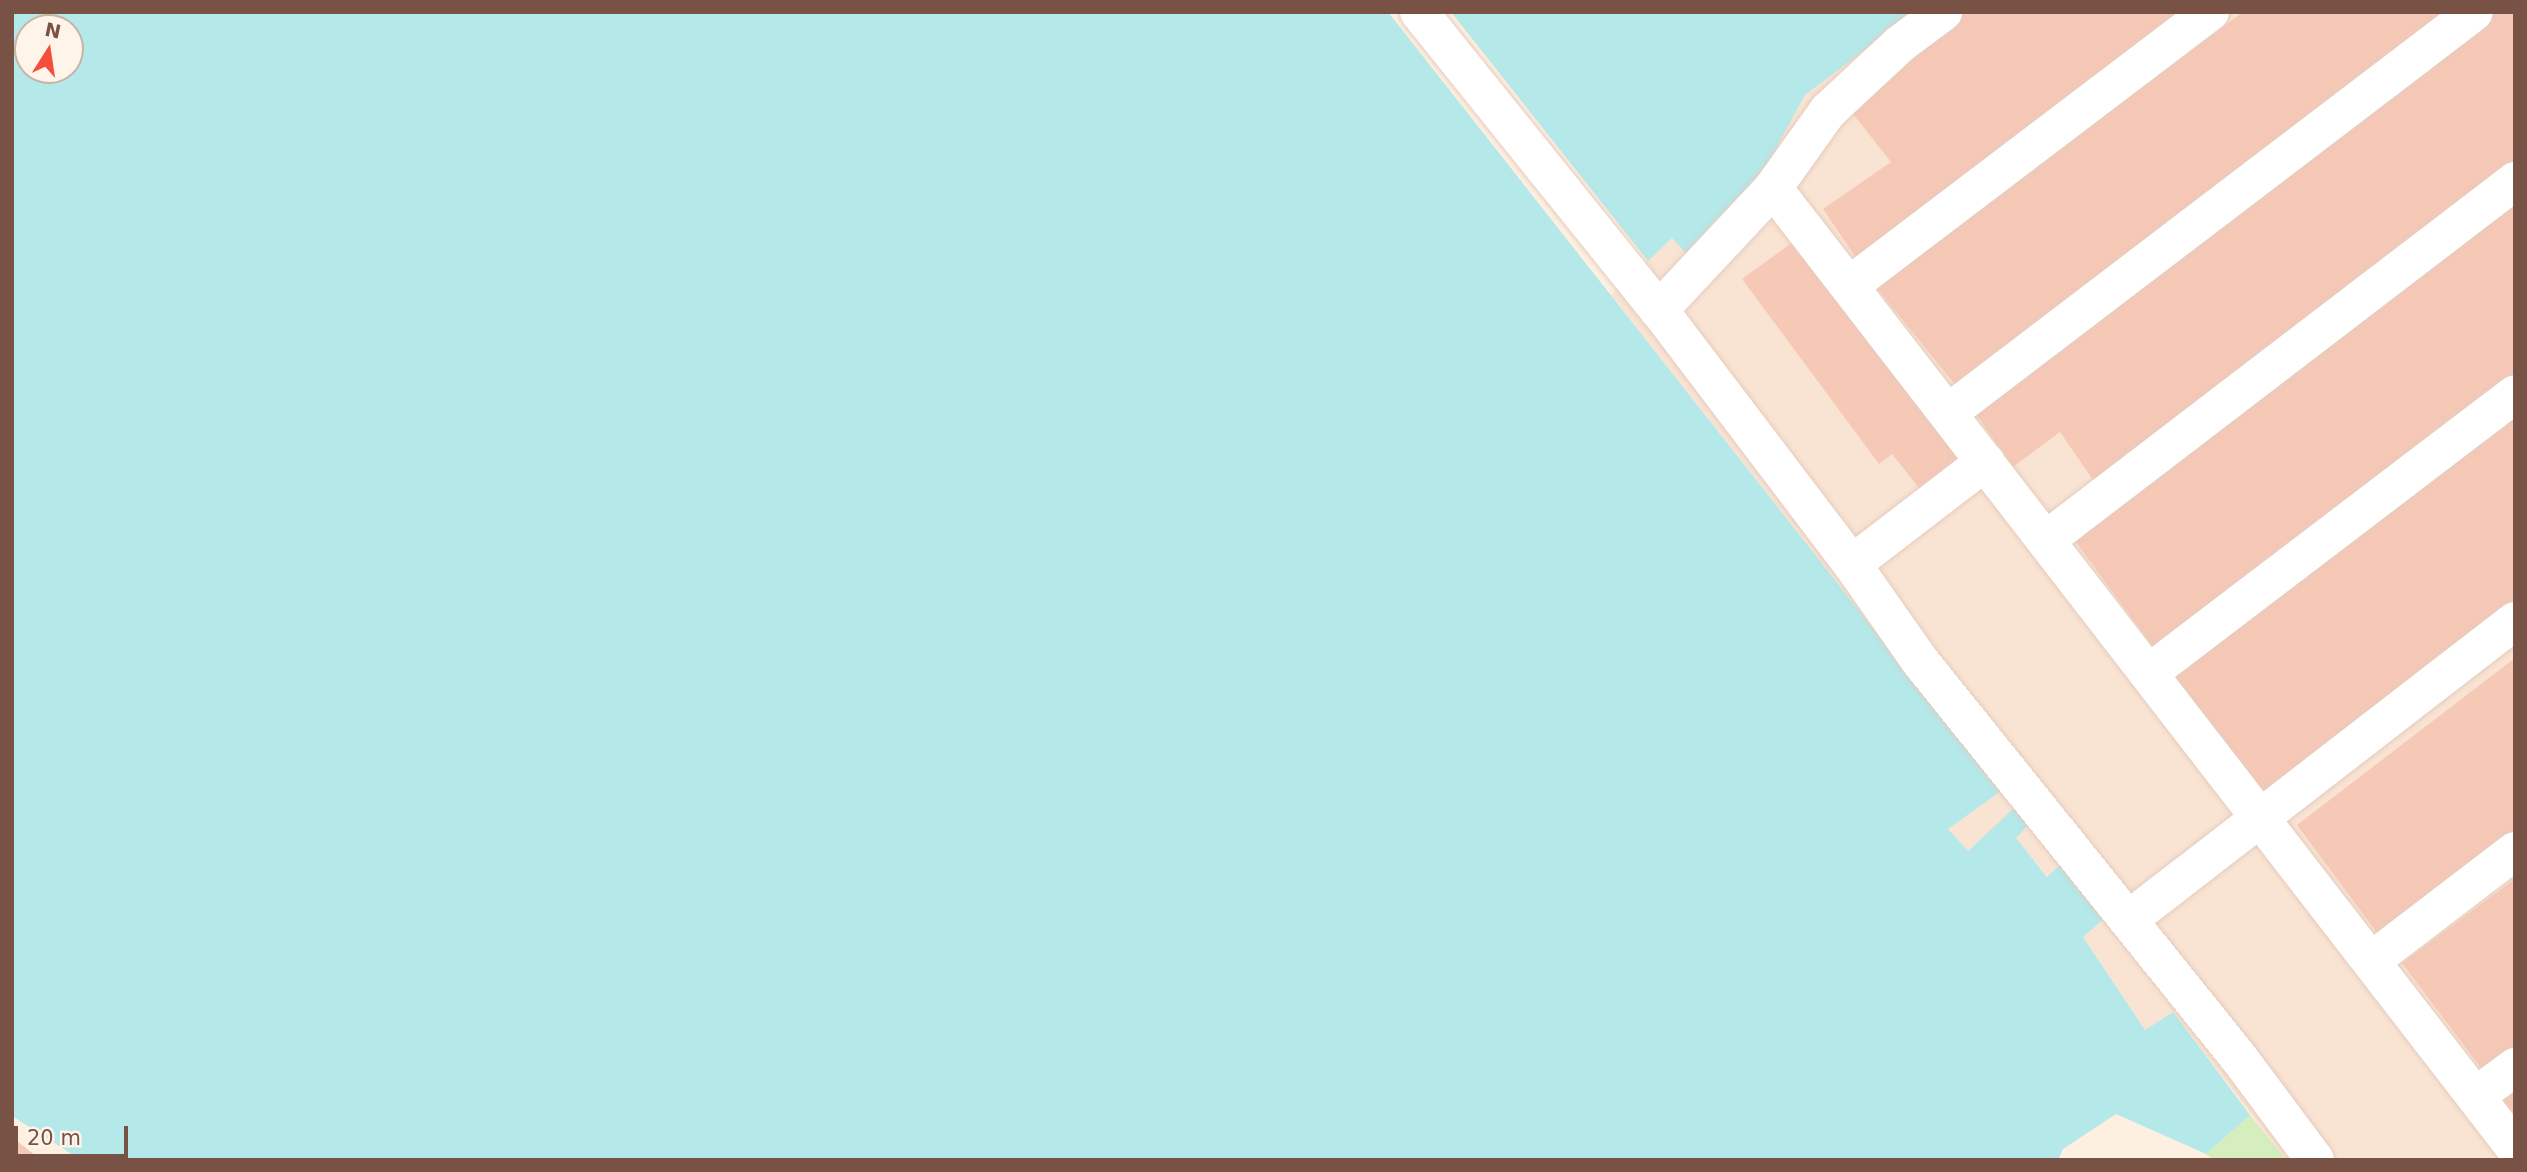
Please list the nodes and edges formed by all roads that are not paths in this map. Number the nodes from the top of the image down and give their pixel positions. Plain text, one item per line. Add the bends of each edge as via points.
1 (1419, 12) edge
2 (1943, 12) edge
3 (2210, 12) edge
4 (2474, 12) edge
5 (2515, 181) edge
6 (1773, 188) junction
7 (1850, 285) junction
8 (1659, 310) junction
9 (2515, 394) edge
10 (1948, 413) junction
11 (1986, 462) junction
12 (2046, 540) junction
13 (1852, 564) junction
14 (2515, 621) edge
15 (2149, 673) junction
16 (2259, 816) junction
17 (2515, 851) edge
18 (2128, 920) junction
19 (2371, 961) junction
20 (2515, 1067) edge
21 (2476, 1097) junction
22 (2515, 1148) edge
23 (2315, 1160) edge

1 - 8 street
2 - 6 street via 1900,44 1828,111
3 - 7 street
4 - 10 street
5 - 12 street
6 - 7 street
6 - 8 street
7 - 10 street
8 - 13 street
9 - 15 street
10 - 11 street
11 - 12 street
11 - 13 street
12 - 15 street
13 - 18 street via 1920,661
14 - 16 street
15 - 16 street
16 - 18 street
16 - 19 street
17 - 19 street
18 - 23 street
19 - 21 street
20 - 21 street
21 - 22 street

